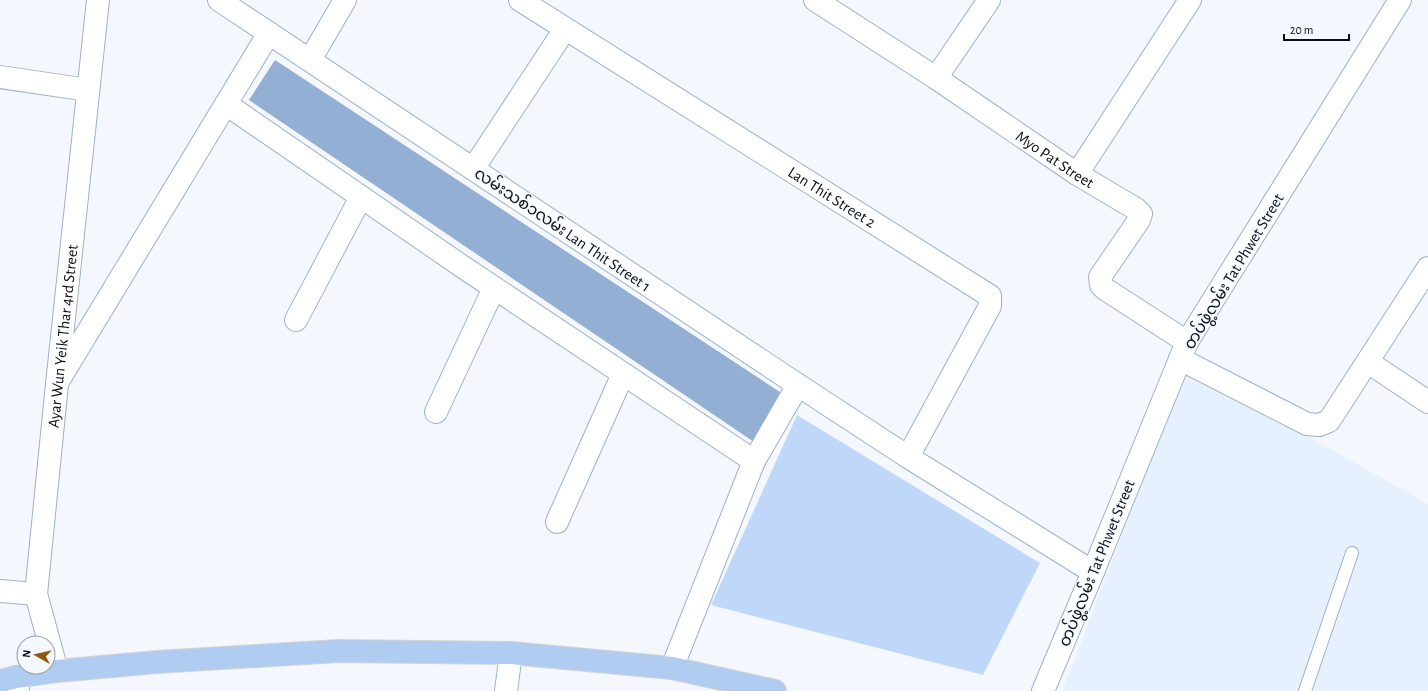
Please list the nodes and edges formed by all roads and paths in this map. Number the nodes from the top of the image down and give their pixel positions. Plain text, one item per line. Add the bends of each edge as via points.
1 (98, 0) edge
2 (219, 0) edge
3 (345, 0) edge
4 (520, 0) edge
5 (815, 0) edge
6 (988, 0) edge
7 (1190, 0) edge
8 (1400, 0) edge
9 (566, 29) junction
10 (269, 33) junction
11 (310, 60) junction
12 (0, 77) edge
13 (936, 78) junction
14 (88, 90) junction
15 (226, 104) junction
16 (473, 169) junction
17 (1077, 174) junction
18 (361, 197) junction
19 (1428, 268) edge
20 (494, 288) junction
21 (296, 320) dead end
22 (1183, 350) junction
23 (1368, 362) junction
24 (623, 374) junction
25 (56, 384) junction
26 (798, 385) junction
27 (1428, 402) edge
28 (436, 412) dead end
29 (908, 457) junction
30 (754, 461) junction
31 (557, 522) dead end
32 (1352, 552) dead end
33 (1094, 572) junction
34 (0, 591) edge
35 (36, 594) junction
36 (512, 653) junction
37 (672, 668) junction
38 (57, 671) junction
39 (11, 683) edge
40 (506, 691) edge
41 (775, 691) edge
42 (1043, 691) edge
43 (1305, 691) edge

1 - 14 street, Ayar Wun Yeik Thar 4rd Street
2 - 10 street, လမ်းသစ်၁လမ်း Lan Thit Street 1
3 - 11 street
4 - 9 street, Lan Thit Street 2
5 - 13 street, Myo Pat Street
6 - 13 street
7 - 17 street
8 - 22 street, တပ်ဖွဲ့လမ်း Tat Phwet Street
9 - 16 street
9 - 29 street, Lan Thit Street 2 via 990,296 990,306
10 - 11 street, လမ်းသစ်၁လမ်း Lan Thit Street 1
10 - 15 street
11 - 16 street, လမ်းသစ်၁လမ်း Lan Thit Street 1
12 - 14 street
13 - 17 street, Myo Pat Street
14 - 25 street, Ayar Wun Yeik Thar 4rd Street
15 - 18 street
15 - 25 street
16 - 26 street, လမ်းသစ်၁လမ်း Lan Thit Street 1
17 - 22 street, Myo Pat Street via 1141,214 1100,278 1101,285
18 - 20 street
18 - 21 street
19 - 23 street
20 - 24 street
20 - 28 street
22 - 23 street via 1307,424 1318,425 1328,421
22 - 33 street, တပ်ဖွဲ့လမ်း Tat Phwet Street
23 - 27 street
24 - 30 street
24 - 31 street
25 - 35 street, Ayar Wun Yeik Thar 4rd Street
26 - 29 street, လမ်းသစ်၁လမ်း Lan Thit Street 1
26 - 30 street
29 - 33 street, လမ်းသစ်၁လမ်း Lan Thit Street 1
30 - 37 street
32 - 43 lane
33 - 42 street, တပ်ဖွဲ့လမ်း Tat Phwet Street
34 - 35 street
35 - 38 street, Ayar Wun Yeik Thar 4rd Street
36 - 37 main road
36 - 38 main road via 339,651
36 - 40 street
37 - 41 main road
38 - 39 main road

